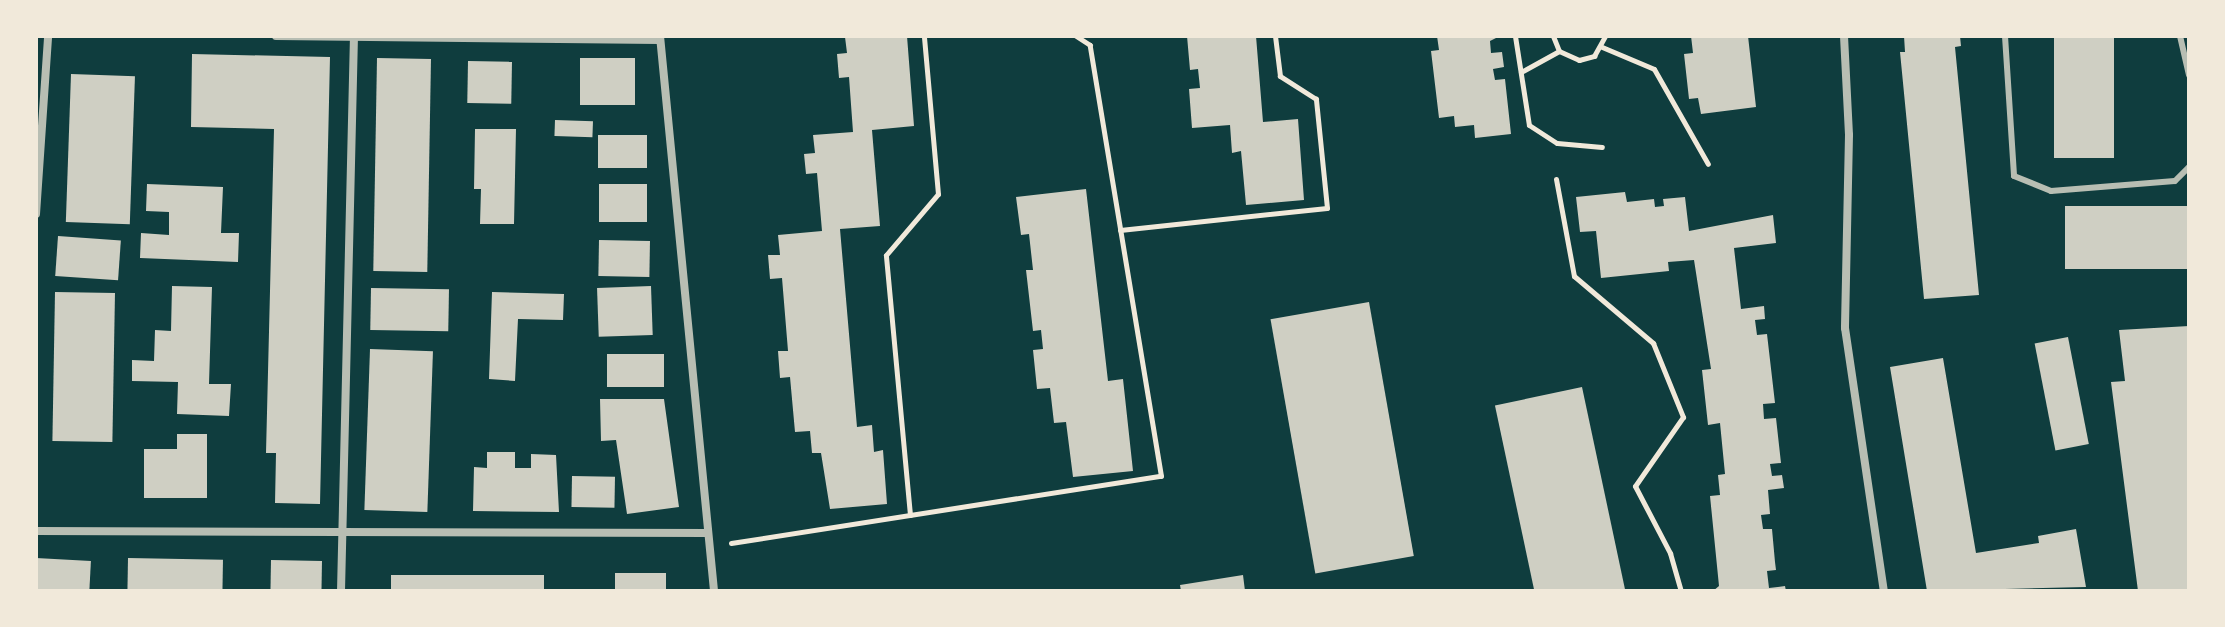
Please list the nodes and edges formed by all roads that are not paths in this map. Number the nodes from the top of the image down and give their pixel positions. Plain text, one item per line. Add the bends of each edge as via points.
1 (48, 36) edge
2 (276, 36) edge
3 (1844, 36) edge
4 (2005, 36) edge
5 (2180, 36) edge
6 (354, 37) edge
7 (660, 38) edge
8 (2189, 75) edge
9 (2189, 167) edge
10 (36, 214) edge
11 (36, 531) edge
12 (341, 531) junction
13 (708, 533) junction
14 (341, 591) edge
15 (714, 591) edge
16 (1884, 591) edge

1 - 10 street
2 - 6 street
3 - 16 street via 1849,135 1845,328
4 - 9 lane via 2014,176 2051,191 2175,181
5 - 8 lane
6 - 7 street
6 - 12 street
7 - 13 street
11 - 12 street
12 - 13 street
12 - 14 street
13 - 15 street

